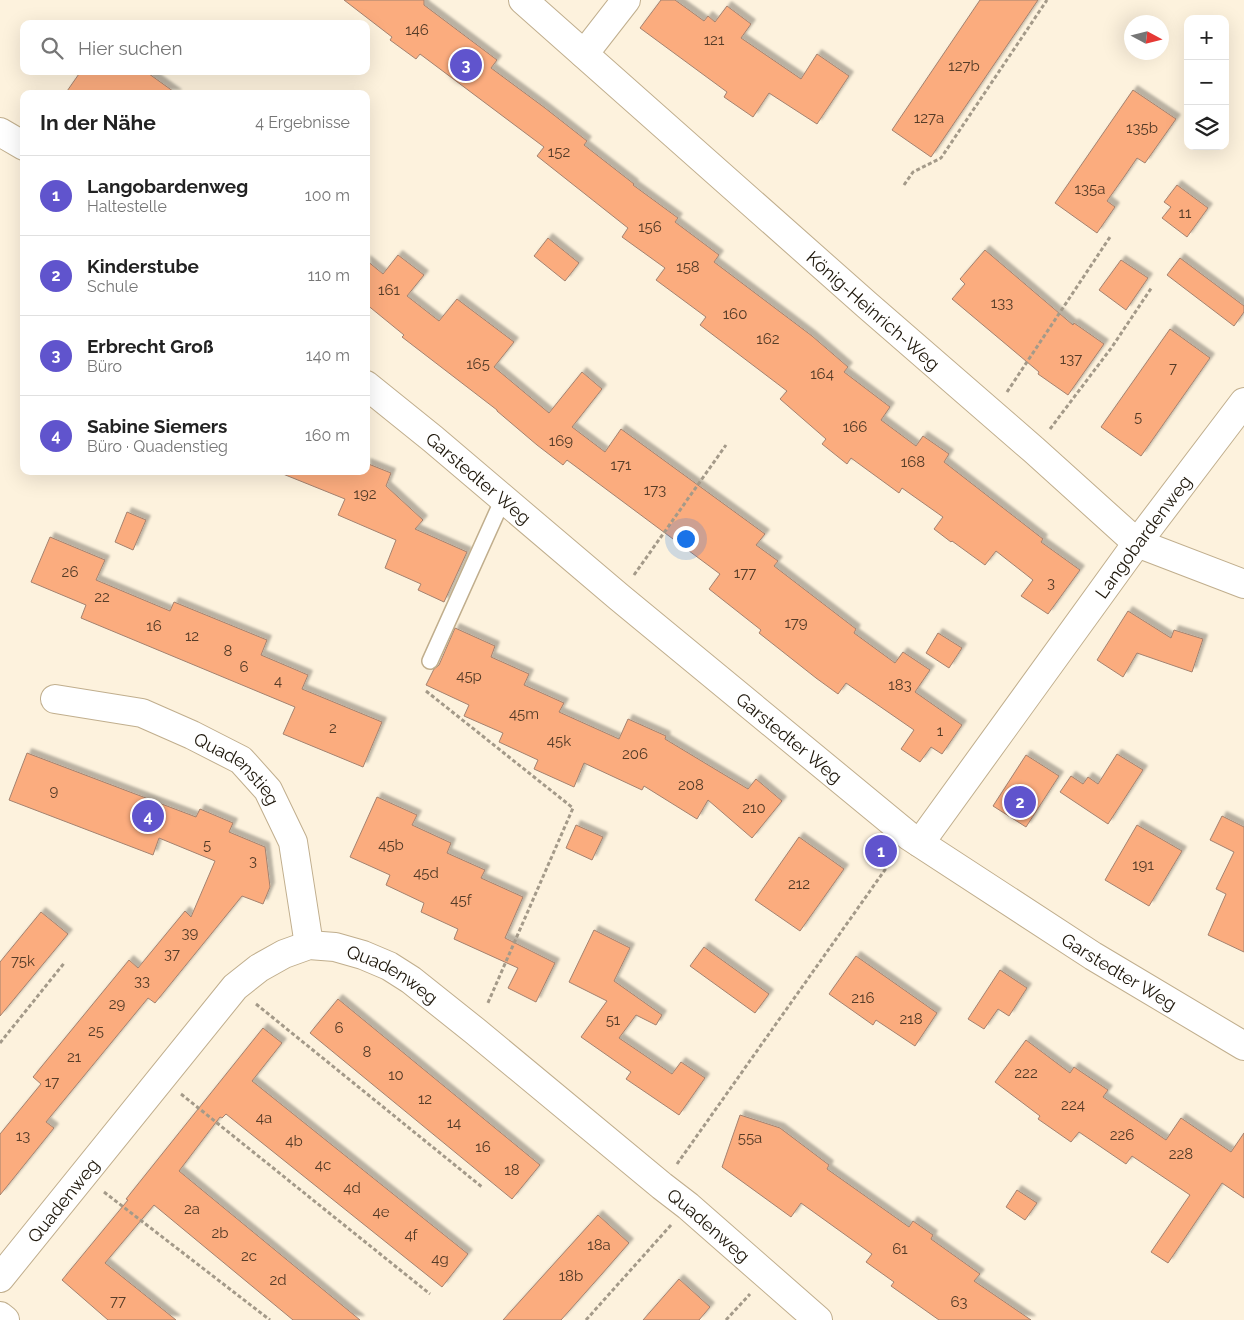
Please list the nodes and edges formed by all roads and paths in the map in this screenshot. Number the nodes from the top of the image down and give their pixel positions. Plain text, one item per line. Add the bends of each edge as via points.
1 (523, 0) edge
2 (626, 0) edge
3 (1047, 0) edge
4 (584, 54) junction
5 (0, 132) edge
6 (20, 144) edge
7 (904, 185) dead end
8 (1110, 237) dead end
9 (1152, 287) dead end
10 (370, 388) edge
11 (1244, 402) edge
12 (992, 414) junction
13 (726, 445) dead end
14 (1034, 450) junction
15 (503, 499) junction
16 (1137, 544) junction
17 (1244, 584) edge
18 (618, 597) junction
19 (430, 661) dead end
20 (426, 691) dead end
21 (56, 699) dead end
22 (915, 840) junction
23 (309, 945) junction
24 (65, 962) dead end
25 (235, 987) junction
26 (475, 1031) junction
27 (0, 1043) edge
28 (1244, 1046) edge
29 (161, 1078) junction
30 (83, 1176) junction
31 (662, 1186) junction
32 (482, 1187) dead end
33 (688, 1206) junction
34 (767, 1275) junction
35 (0, 1278) edge
36 (430, 1294) dead end
37 (0, 1316) edge
38 (5, 1320) edge
39 (270, 1320) edge
40 (586, 1320) edge
41 (726, 1320) edge
42 (818, 1320) edge

1 - 4 street, König-Heinrich-Weg
2 - 4 street
3 - 7 path via 941,158 913,172
4 - 12 street, König-Heinrich-Weg
5 - 6 street
8 - 12 path
9 - 14 path via 1112,347
10 - 15 street, Garstedter Weg
11 - 16 street, Langobardenweg
12 - 14 street, König-Heinrich-Weg
13 - 18 path
14 - 16 street, König-Heinrich-Weg
15 - 18 street, Garstedter Weg
15 - 19 lane
16 - 17 street, König-Heinrich-Weg
16 - 22 street, Langobardenweg
18 - 22 street, Garstedter Weg
20 - 26 path via 573,808
21 - 23 street, Quadenstieg via 142,713 241,760 268,790 293,842
22 - 28 street, Garstedter Weg via 1093,956
22 - 31 path
23 - 25 street, Quadenweg via 259,968
23 - 26 street, Quadenweg via 363,954 389,966
24 - 27 path
25 - 29 street, Quadenweg
25 - 32 path
26 - 31 street, Quadenweg
29 - 30 street, Quadenweg
29 - 36 path
30 - 35 street, Quadenweg
30 - 39 path
31 - 33 street, Quadenweg
33 - 34 street, Quadenweg
33 - 40 path
34 - 41 path
34 - 42 street, Quadenweg
37 - 38 street

